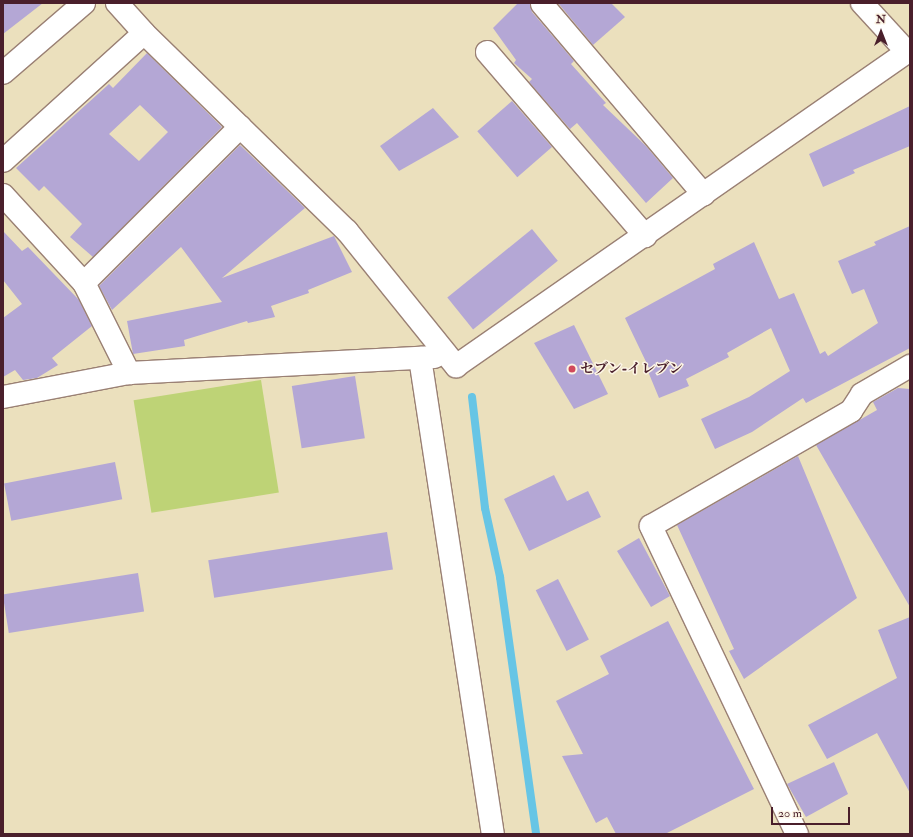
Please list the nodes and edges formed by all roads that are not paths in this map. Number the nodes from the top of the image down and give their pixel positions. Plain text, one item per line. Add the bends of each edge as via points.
1 (84, 3) edge
2 (117, 3) edge
3 (862, 3) edge
4 (542, 4) dead end
5 (144, 33) junction
6 (908, 51) edge
7 (486, 52) dead end
8 (3, 73) edge
9 (240, 127) junction
10 (3, 161) edge
11 (3, 195) edge
12 (704, 195) junction
13 (645, 236) junction
14 (84, 283) junction
15 (448, 355) junction
16 (420, 358) junction
17 (910, 366) edge
18 (129, 373) junction
19 (3, 397) edge
20 (493, 834) edge
21 (797, 834) edge

1 - 8 street
2 - 5 street
3 - 6 street
4 - 12 street
5 - 9 street
5 - 10 street
6 - 12 street
7 - 13 street
9 - 14 street
9 - 15 street via 347,231
11 - 14 street
12 - 13 street
13 - 15 street via 456,366
14 - 18 street
15 - 16 street
16 - 18 street
16 - 20 street
17 - 21 street via 862,394 852,411 651,526
18 - 19 street

